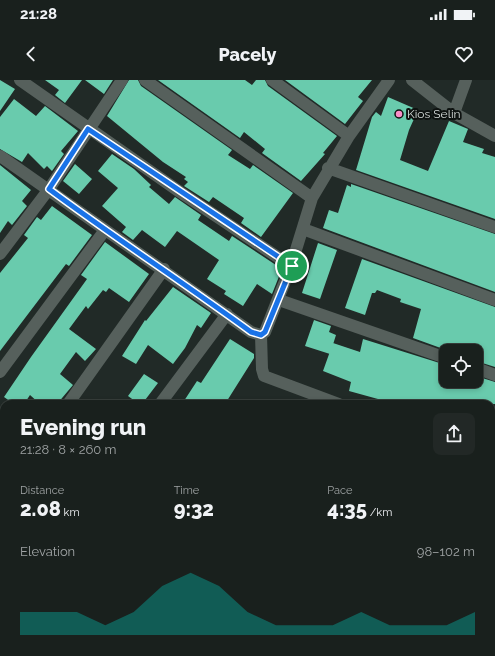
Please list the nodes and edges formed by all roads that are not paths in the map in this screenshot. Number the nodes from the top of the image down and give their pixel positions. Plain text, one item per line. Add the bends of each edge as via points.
1 (20, 80) edge
2 (122, 80) edge
3 (146, 80) edge
4 (272, 80) edge
5 (389, 80) edge
6 (412, 80) edge
7 (466, 80) edge
8 (454, 113) junction
9 (88, 129) junction
10 (349, 136) junction
11 (495, 136) edge
12 (0, 156) edge
13 (328, 168) junction
14 (49, 189) junction
15 (312, 198) junction
16 (495, 227) edge
17 (304, 229) junction
18 (105, 230) junction
19 (0, 254) edge
20 (292, 266) junction
21 (164, 269) junction
22 (279, 300) junction
23 (495, 300) edge
24 (227, 314) junction
25 (261, 335) junction
26 (439, 356) edge
27 (483, 371) edge
28 (0, 372) edge
29 (495, 375) edge
30 (71, 400) edge
31 (163, 400) edge
32 (328, 400) edge

1 - 9 street
2 - 9 street
3 - 15 street
4 - 10 street
5 - 10 street
6 - 8 street
7 - 8 street
8 - 11 street
9 - 14 street
9 - 20 street
10 - 13 street
12 - 14 street
13 - 15 street
13 - 16 street
14 - 18 street
14 - 19 street
15 - 17 street
17 - 20 street
17 - 23 street
18 - 21 street
18 - 28 street
20 - 22 street
21 - 24 street
21 - 30 street
22 - 25 street via 265,332
22 - 26 street
24 - 25 street via 251,332
24 - 31 street
25 - 32 street via 264,376
27 - 29 street

